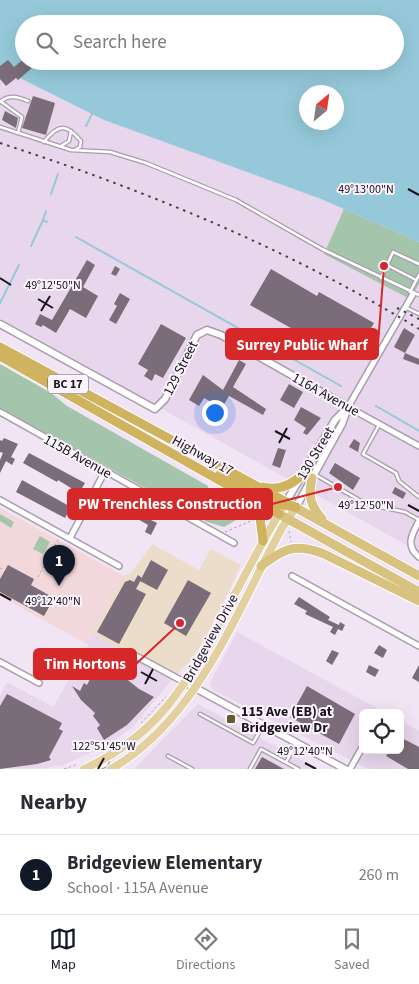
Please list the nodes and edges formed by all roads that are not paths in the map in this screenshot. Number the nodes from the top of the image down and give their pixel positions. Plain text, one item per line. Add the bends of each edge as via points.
1 (0, 101) edge
2 (28, 101) dead end
3 (0, 127) edge
4 (70, 131) junction
5 (18, 133) junction
6 (44, 142) junction
7 (60, 147) junction
8 (75, 150) junction
9 (419, 264) edge
10 (387, 265) junction
11 (419, 275) edge
12 (381, 278) junction
13 (416, 280) junction
14 (414, 294) edge
15 (404, 307) junction
16 (419, 314) edge
17 (0, 324) edge
18 (206, 330) joint
19 (0, 346) edge
20 (0, 356) edge
21 (348, 407) junction
22 (0, 412) edge
23 (380, 424) junction
24 (132, 431) junction
25 (419, 446) edge
26 (104, 471) junction
27 (303, 474) junction
28 (313, 476) junction
29 (256, 485) junction
30 (245, 494) junction
31 (419, 497) edge
32 (0, 500) edge
33 (283, 507) junction
34 (296, 507) junction
35 (288, 518) junction
36 (419, 521) edge
37 (327, 525) junction
38 (70, 538) junction
39 (263, 541) junction
40 (234, 543) dead end
41 (419, 557) edge
42 (119, 566) dead end
43 (261, 566) junction
44 (292, 576) dead end
45 (419, 576) edge
46 (419, 592) edge
47 (419, 601) edge
48 (419, 646) edge
49 (136, 656) dead end
50 (0, 662) edge
51 (39, 683) dead end
52 (186, 683) junction
53 (195, 688) junction
54 (200, 714) dead end
55 (262, 726) junction
56 (296, 744) junction
57 (359, 753) edge
58 (168, 756) dead end
59 (108, 757) junction
60 (286, 762) junction
61 (85, 765) edge
62 (97, 769) edge
63 (111, 769) edge
64 (192, 769) edge
65 (250, 769) edge
66 (298, 769) edge
67 (345, 769) edge
68 (350, 769) edge

1 - 2 lane via 6,97
1 - 5 lane via 22,116
3 - 5 lane
4 - 6 lane via 55,128
4 - 7 lane via 69,141
4 - 8 lane via 81,141 80,148
5 - 6 lane
6 - 7 lane
7 - 8 lane
8 - 12 lane via 121,154 222,194
9 - 10 lane via 393,252
10 - 12 lane
10 - 13 lane
11 - 13 lane
12 - 14 lane
13 - 14 lane
14 - 15 street, 130 Street
15 - 16 lane
15 - 21 street, 130 Street
17 - 18 street, 129 Street via 155,409 165,399 197,335
18 - 21 street, 116A Avenue via 221,335
19 - 29 highway, Highway 17 / BC 17
20 - 24 highway, Highway 17 / BC 17
21 - 23 street, 116A Avenue
21 - 27 street, 130 Street via 335,420
21 - 28 street, 130 Street
22 - 26 street, 115B Avenue
23 - 25 street, 116A Avenue
23 - 31 lane via 363,454 396,473 399,482
24 - 30 highway, Highway 17 / BC 17
24 - 33 highway via 165,444
26 - 38 street
26 - 40 street, 115B Avenue
27 - 29 highway via 284,487 270,489
27 - 33 street, 130 Street
28 - 34 street, 130 Street
28 - 36 lane via 366,504 405,512
28 - 37 highway via 310,502
29 - 33 highway, Highway 17 / BC 17
30 - 33 highway, Highway 17 / BC 17
30 - 39 highway via 260,518
32 - 38 street
33 - 34 highway, Highway 17 / BC 17
33 - 35 highway, Highway 17 / BC 17
33 - 39 main road, Bridgeview Drive
34 - 35 main road, Bridgeview Drive
34 - 37 highway, Highway 17 / BC 17
35 - 43 main road, Bridgeview Drive
35 - 46 highway, Highway 17 / BC 17
36 - 41 street via 410,543
37 - 45 highway, Highway 17 / BC 17
38 - 42 street
39 - 52 main road, Bridgeview Drive
43 - 47 highway via 286,550 309,549
43 - 53 main road, Bridgeview Drive
44 - 48 street
49 - 52 street
50 - 51 street
52 - 53 street
52 - 59 main road, Bridgeview Drive via 147,728
53 - 55 street
53 - 63 main road, Bridgeview Drive via 154,737
54 - 55 lane via 253,743
55 - 56 street
56 - 60 lane
56 - 67 street
57 - 68 street
58 - 64 lane
59 - 61 main road, Bridgeview Drive
59 - 62 lane via 106,765
60 - 65 lane via 261,749
60 - 66 lane

